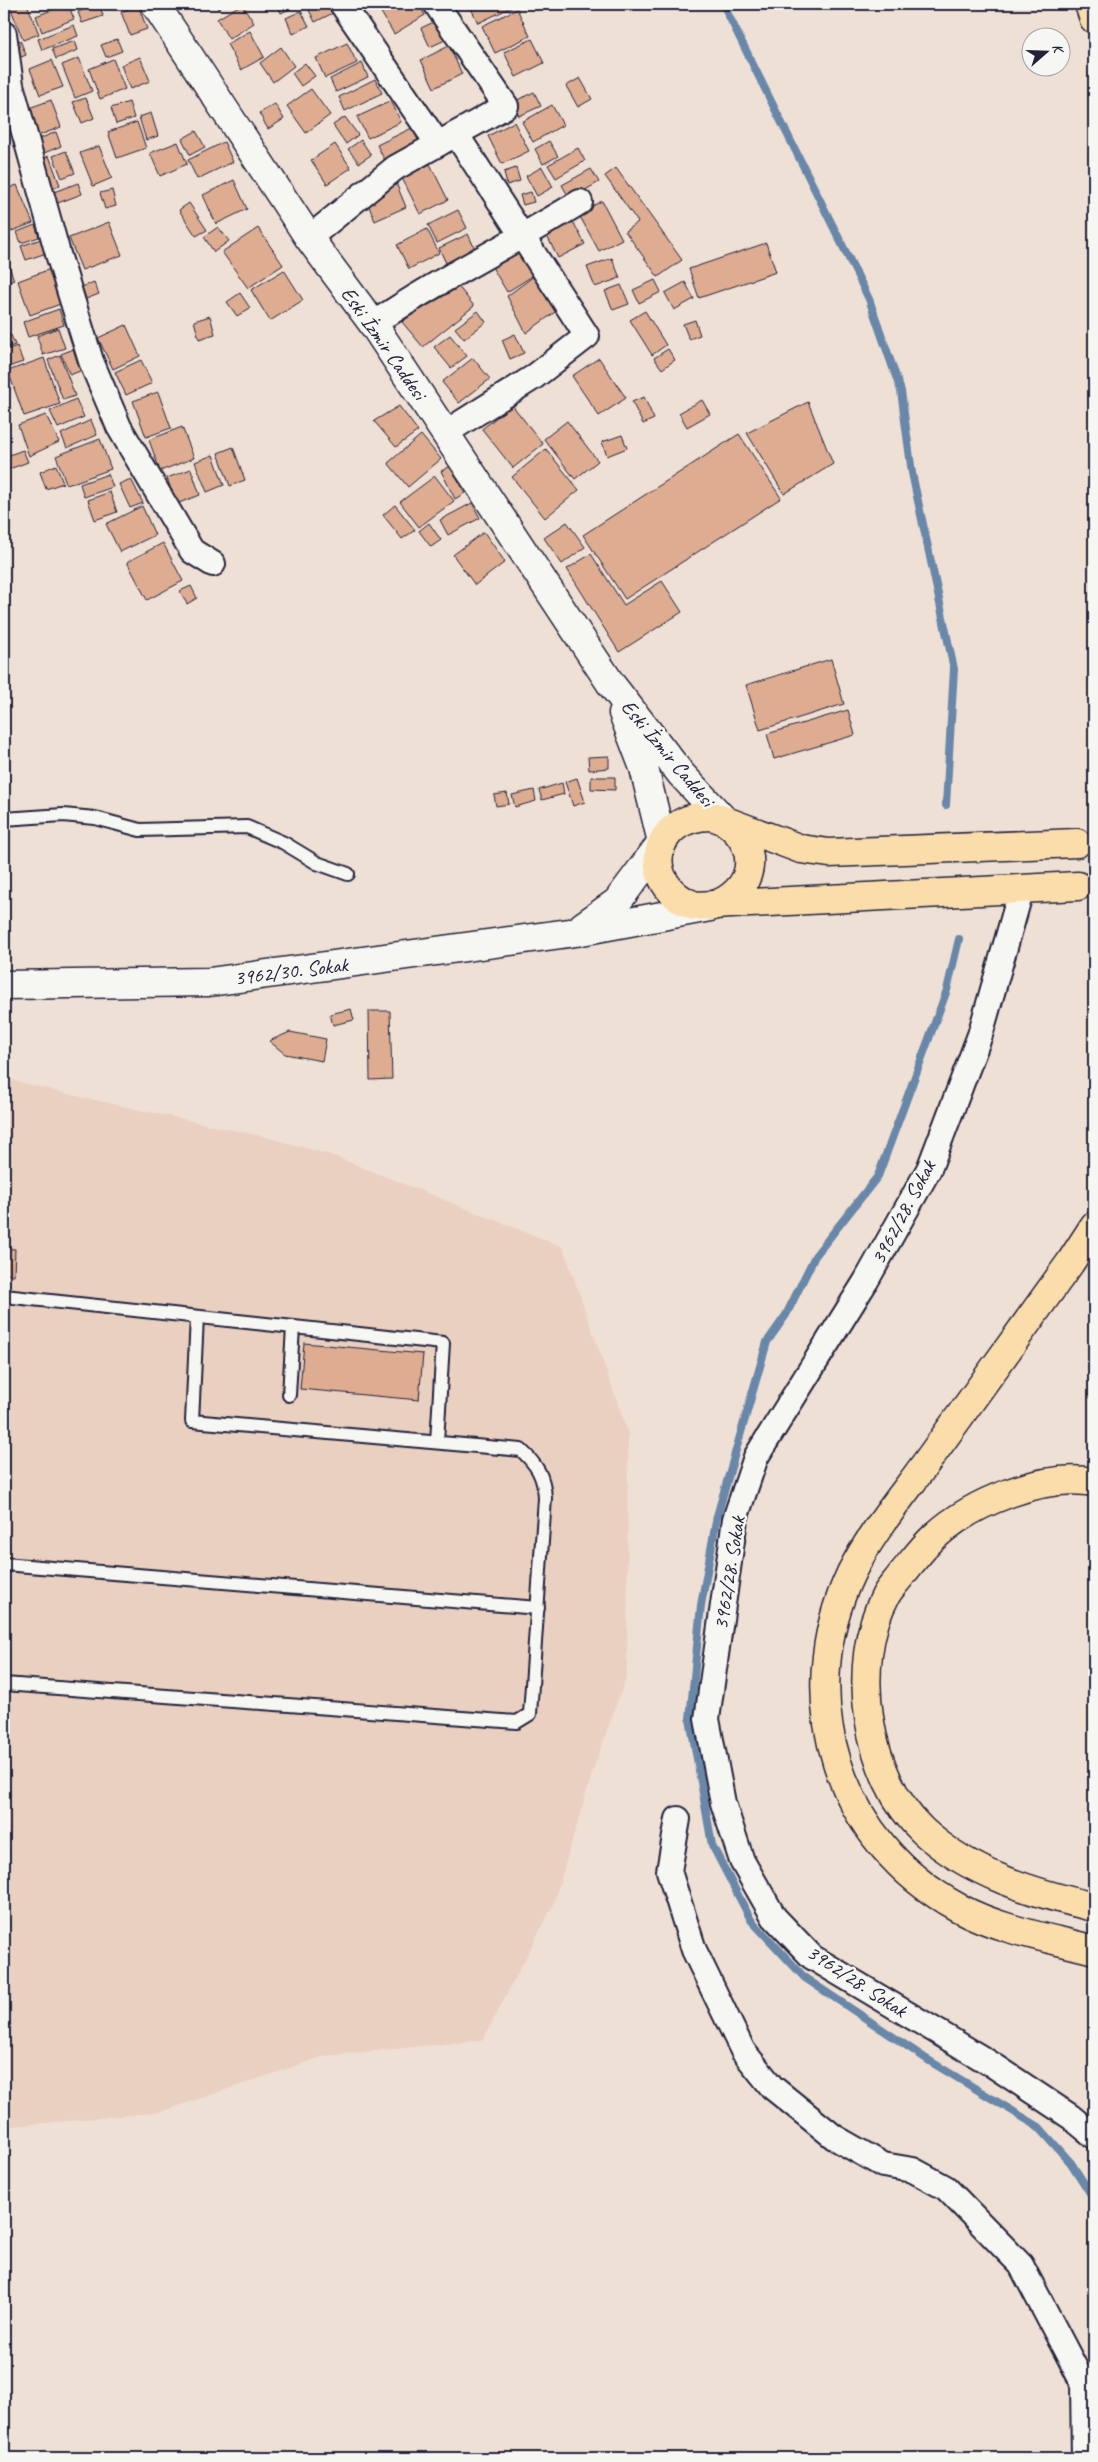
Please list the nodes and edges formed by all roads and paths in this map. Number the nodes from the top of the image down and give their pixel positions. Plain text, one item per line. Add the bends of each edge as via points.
1 (155, 4) edge
2 (342, 4) edge
3 (436, 4) edge
4 (1089, 4) edge
5 (1094, 19) edge
6 (4, 34) edge
7 (447, 139) junction
8 (580, 202) dead end
9 (523, 237) junction
10 (309, 238) junction
11 (373, 324) junction
12 (444, 433) junction
13 (213, 564) dead end
14 (611, 684) junction
15 (4, 819) edge
16 (725, 821) junction
17 (662, 842) junction
18 (1077, 843) dead end
19 (348, 874) dead end
20 (1078, 886) dead end
21 (1020, 890) junction
22 (710, 907) junction
23 (576, 932) junction
24 (4, 985) edge
25 (1094, 1226) edge
26 (4, 1296) edge
27 (197, 1317) junction
28 (293, 1327) junction
29 (289, 1394) dead end
30 (437, 1442) junction
31 (1094, 1482) edge
32 (4, 1564) edge
33 (538, 1608) junction
34 (4, 1684) edge
35 (678, 1819) dead end
36 (1094, 1907) edge
37 (1094, 1950) edge
38 (1094, 2136) edge
39 (1084, 2458) edge

1 - 10 street, Eski İzmir Caddesi
2 - 7 street
3 - 7 street via 506,106
4 - 5 main road
6 - 13 street via 12,85 91,361 119,427 192,551
7 - 9 street
7 - 10 street via 395,168
8 - 9 street
9 - 11 street
9 - 12 street via 587,336 534,377
10 - 11 street, Eski İzmir Caddesi
11 - 12 street, Eski İzmir Caddesi
12 - 14 street, Eski İzmir Caddesi
14 - 16 street, Eski İzmir Caddesi via 681,774
14 - 17 street, Eski İzmir Caddesi via 644,768
15 - 19 lane via 63,815 87,817 140,830 247,827 284,843 317,863
16 - 17 main road via 712,816 684,820 671,829
16 - 18 main road via 801,849 830,852
16 - 22 main road via 735,828 748,848 748,872 736,894
17 - 22 main road via 658,863 665,884 681,901
17 - 23 street via 617,902
20 - 21 main road
21 - 22 main road
21 - 38 street, 3962/28. Sokak via 980,1035 929,1169 866,1281 756,1457 735,1519 707,1719 723,1803 742,1861 774,1917 812,1957 993,2064
22 - 23 street, 3962/30. Sokak
23 - 24 street, 3962/30. Sokak via 208,982
25 - 37 main road via 862,1554 842,1593 826,1670 824,1697 827,1725 848,1792 867,1827 905,1869 959,1908 1017,1929
26 - 27 lane
27 - 28 lane
27 - 30 lane via 192,1421
28 - 29 lane
28 - 30 lane via 443,1343
30 - 33 lane via 521,1450 537,1465 545,1483 546,1498
31 - 36 main road via 1058,1481 1011,1492 935,1536 886,1595 868,1650 866,1679 867,1707 884,1773 901,1804 923,1831 953,1854 1004,1880 1051,1897
32 - 33 lane
33 - 34 lane via 530,1714 517,1722
35 - 39 street via 669,1871 694,1950 743,2051 772,2087 834,2137 883,2165 913,2170 946,2188 1021,2265 1083,2383

